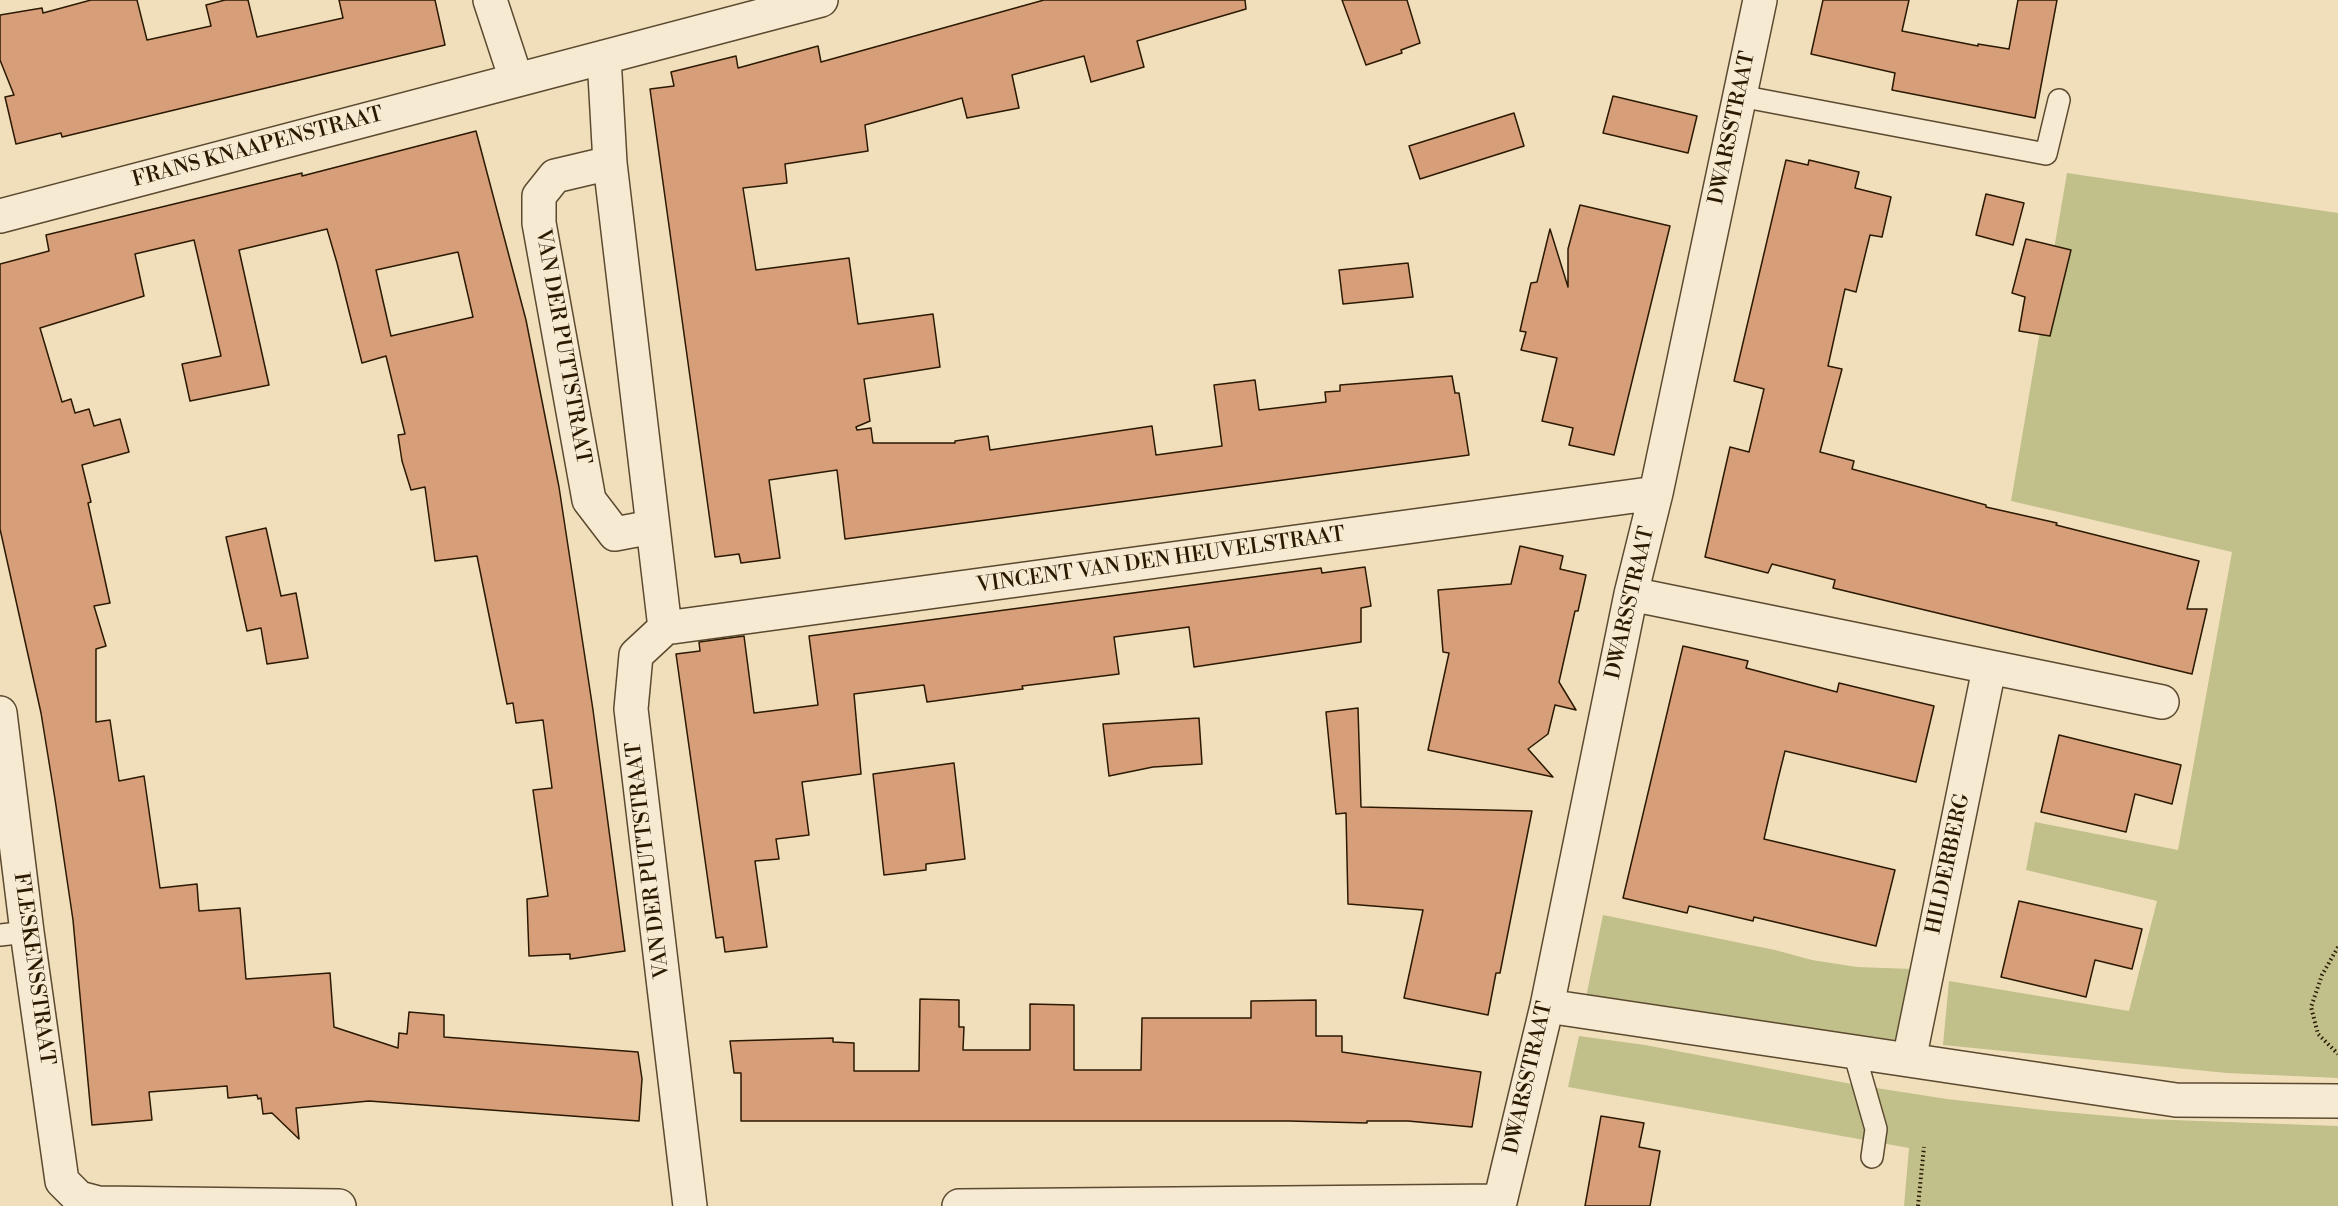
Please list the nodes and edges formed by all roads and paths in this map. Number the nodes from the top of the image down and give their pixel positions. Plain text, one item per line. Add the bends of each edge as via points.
1 (490, 0) edge
2 (821, 0) edge
3 (1760, 0) edge
4 (604, 57) junction
5 (516, 79) junction
6 (1740, 96) junction
7 (2059, 100) dead end
8 (610, 163) junction
9 (0, 216) edge
10 (1656, 493) junction
11 (652, 527) junction
12 (1631, 594) junction
13 (665, 628) junction
14 (1989, 669) junction
15 (2162, 702) dead end
16 (0, 713) edge
17 (13, 933) edge
18 (2338, 947) edge
19 (1547, 1006) junction
20 (1854, 1052) junction
21 (2338, 1054) edge
22 (1909, 1060) junction
23 (2338, 1101) edge
24 (1924, 1147) dead end
25 (1872, 1157) dead end
26 (98, 1204) edge
27 (1500, 1204) edge
28 (339, 1206) edge
29 (690, 1206) edge
30 (959, 1206) edge
31 (1918, 1206) edge

1 - 5 street
2 - 4 street, FRANS KNAAPENSTRAAT
3 - 6 street, DWARSSTRAAT
4 - 5 street, FRANS KNAAPENSTRAAT
4 - 8 street
5 - 9 street, FRANS KNAAPENSTRAAT
6 - 7 lane via 2046,154
6 - 10 street, DWARSSTRAAT
8 - 11 street
8 - 11 street, VAN DER PUTTSTRAAT via 555,176 539,196 539,223 589,500 615,534
10 - 12 street, DWARSSTRAAT
10 - 13 street, VINCENT VAN DEN HEUVELSTRAAT
11 - 13 street
12 - 14 street
12 - 19 street, DWARSSTRAAT
13 - 29 street, VAN DER PUTTSTRAAT via 636,655 631,709
14 - 15 street
14 - 22 street, HILDERBERG
16 - 17 street, FLESKENSSTRAAT
17 - 26 street, FLESKENSSTRAAT via 62,1181 79,1198
18 - 21 path via 2311,1006 2318,1034
19 - 20 street
19 - 27 street, DWARSSTRAAT
20 - 22 street
20 - 25 lane via 1876,1129
22 - 23 street via 2176,1100
24 - 31 path
26 - 28 street
27 - 30 street

